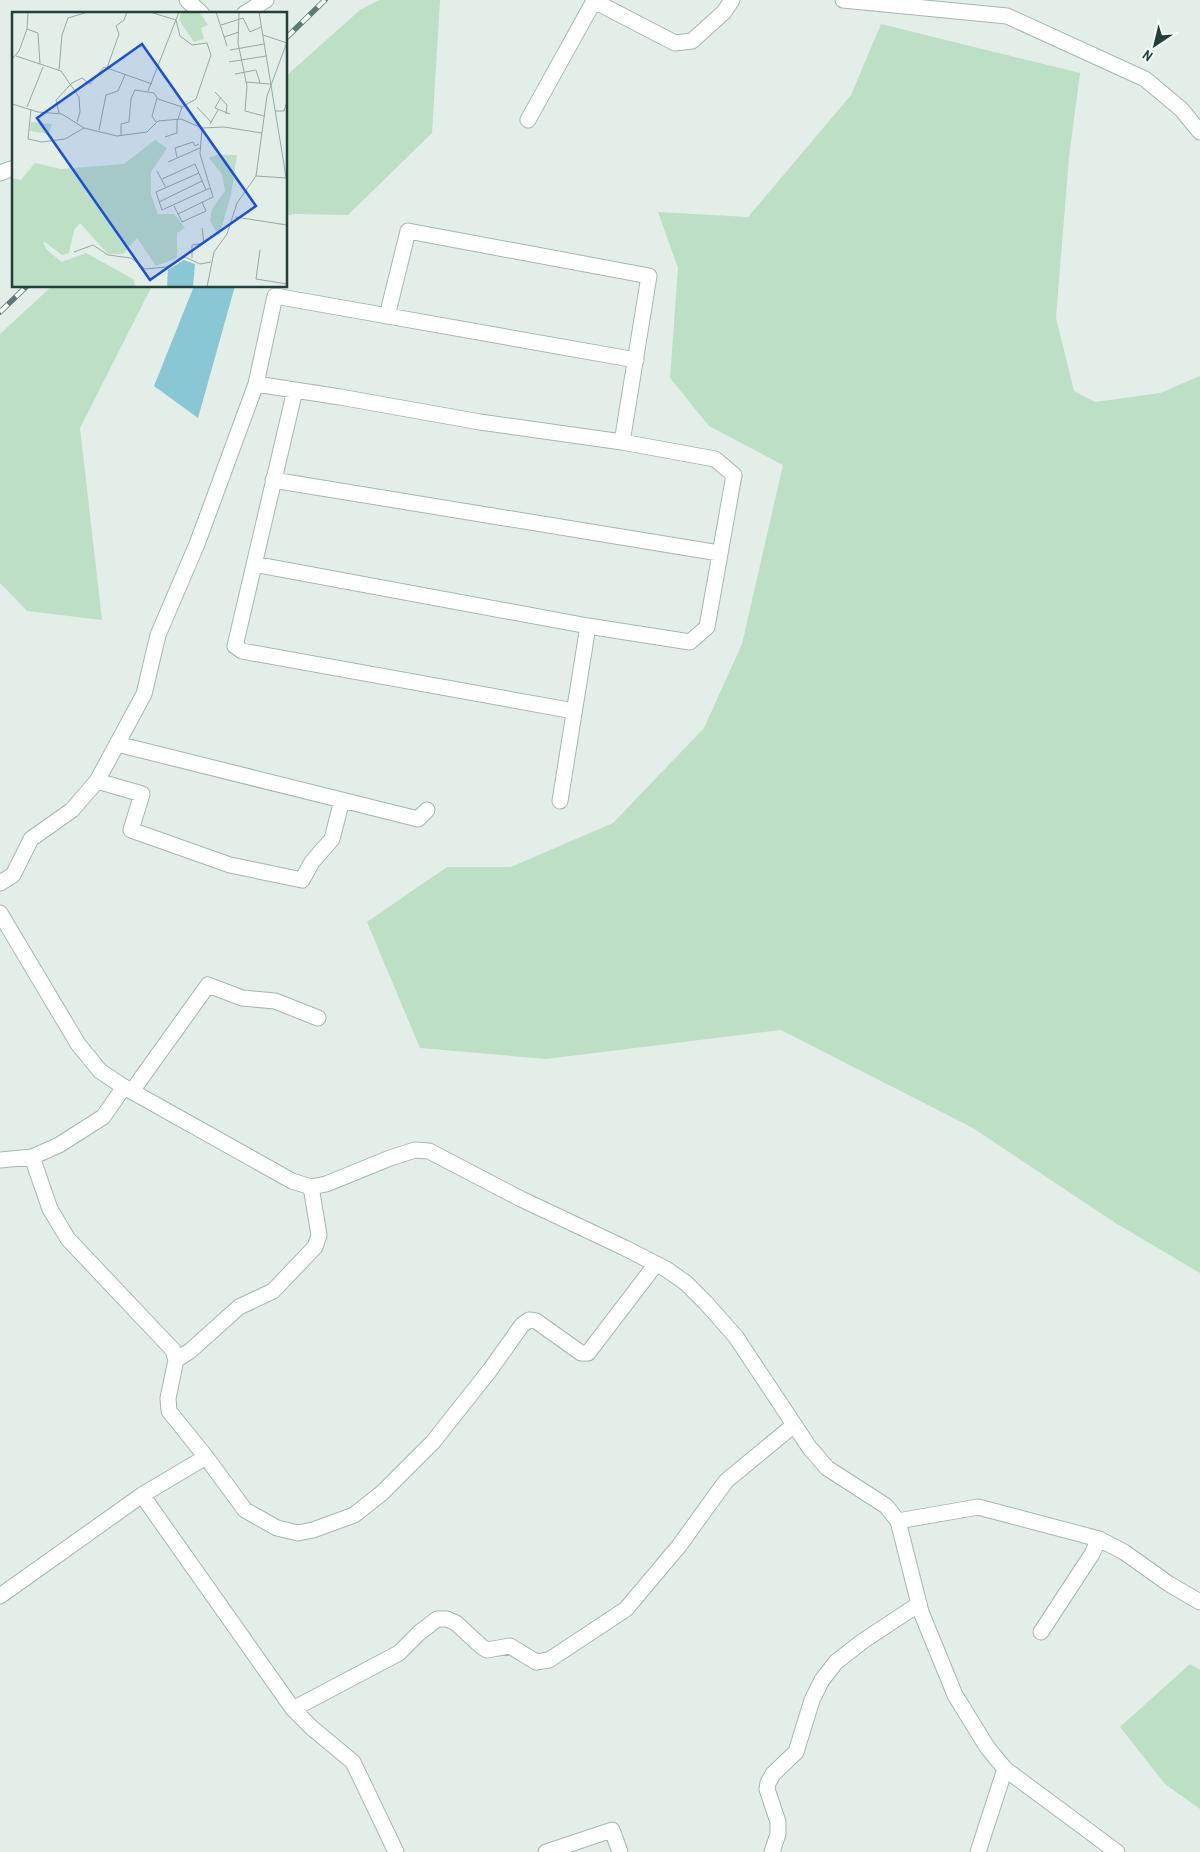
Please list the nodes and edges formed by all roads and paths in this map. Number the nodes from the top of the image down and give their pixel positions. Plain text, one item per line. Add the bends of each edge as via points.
1 (187, 0) edge
2 (266, 0) edge
3 (732, 0) edge
4 (843, 0) edge
5 (200, 12) edge
6 (247, 12) edge
7 (528, 120) dead end
8 (1200, 132) edge
9 (12, 169) edge
10 (0, 173) edge
11 (387, 316) junction
12 (636, 360) junction
13 (256, 384) junction
14 (295, 390) junction
15 (622, 442) junction
16 (273, 480) junction
17 (719, 553) junction
18 (254, 564) junction
19 (588, 626) junction
20 (574, 711) junction
21 (117, 744) junction
22 (97, 782) junction
23 (342, 800) junction
24 (560, 802) dead end
25 (427, 810) dead end
26 (0, 883) edge
27 (0, 913) edge
28 (318, 1018) dead end
29 (128, 1089) junction
30 (32, 1157) junction
31 (0, 1160) edge
32 (311, 1187) junction
33 (656, 1264) junction
34 (176, 1360) junction
35 (794, 1425) junction
36 (206, 1457) junction
37 (142, 1495) junction
38 (898, 1521) junction
39 (1099, 1539) junction
40 (0, 1596) edge
41 (1200, 1602) edge
42 (919, 1604) junction
43 (1041, 1632) dead end
44 (293, 1710) junction
45 (1005, 1769) junction
46 (396, 1852) edge
47 (546, 1852) edge
48 (620, 1852) edge
49 (772, 1852) edge
50 (978, 1852) edge
51 (1117, 1852) edge

1 - 5 street
2 - 6 street
3 - 7 street via 724,12 692,41 675,43 594,1
4 - 8 street via 1006,16 1145,80 1181,109
9 - 10 street
11 - 12 street
11 - 12 street via 408,231 649,276
11 - 13 street via 275,296
12 - 15 street
13 - 14 street
13 - 21 street via 197,544 158,635 144,694
14 - 15 street via 480,422
14 - 16 street
15 - 17 street via 715,459 734,475
16 - 17 street
16 - 18 street
17 - 19 street via 707,627 690,642
18 - 19 street
18 - 20 street via 235,646 242,651
19 - 20 street
20 - 24 street
21 - 22 street
21 - 23 street
22 - 23 street via 142,794 131,830 230,864 302,880 312,862 332,839
22 - 26 street via 72,810 31,839 13,875
23 - 25 street via 418,819
27 - 29 street via 78,1044 100,1071
28 - 29 street via 274,1001 242,998 208,985
29 - 30 street via 103,1118
29 - 32 street via 292,1181
30 - 31 street
30 - 34 street via 50,1209 68,1239 173,1350
32 - 33 street via 415,1150 429,1151
32 - 34 street via 319,1235 315,1247 273,1291 239,1307
33 - 35 street via 686,1283 736,1337
33 - 36 street via 588,1353 582,1353 536,1321 529,1320 522,1325 433,1442 382,1493 354,1515 298,1534 278,1528 245,1510
34 - 36 street via 168,1411
35 - 38 street via 827,1468 886,1506
35 - 44 street via 726,1480 626,1610 549,1660 536,1662 510,1646 487,1650 456,1623 447,1618 437,1619 399,1653
36 - 37 street
37 - 40 street
37 - 44 street
38 - 39 street via 978,1507
38 - 42 street
39 - 41 street
39 - 43 street
42 - 45 street via 955,1695 987,1747
42 - 49 street via 836,1662 822,1680 812,1700 796,1752 768,1783 778,1822
44 - 46 street via 353,1762
45 - 50 street
45 - 51 street
47 - 48 street via 612,1830

